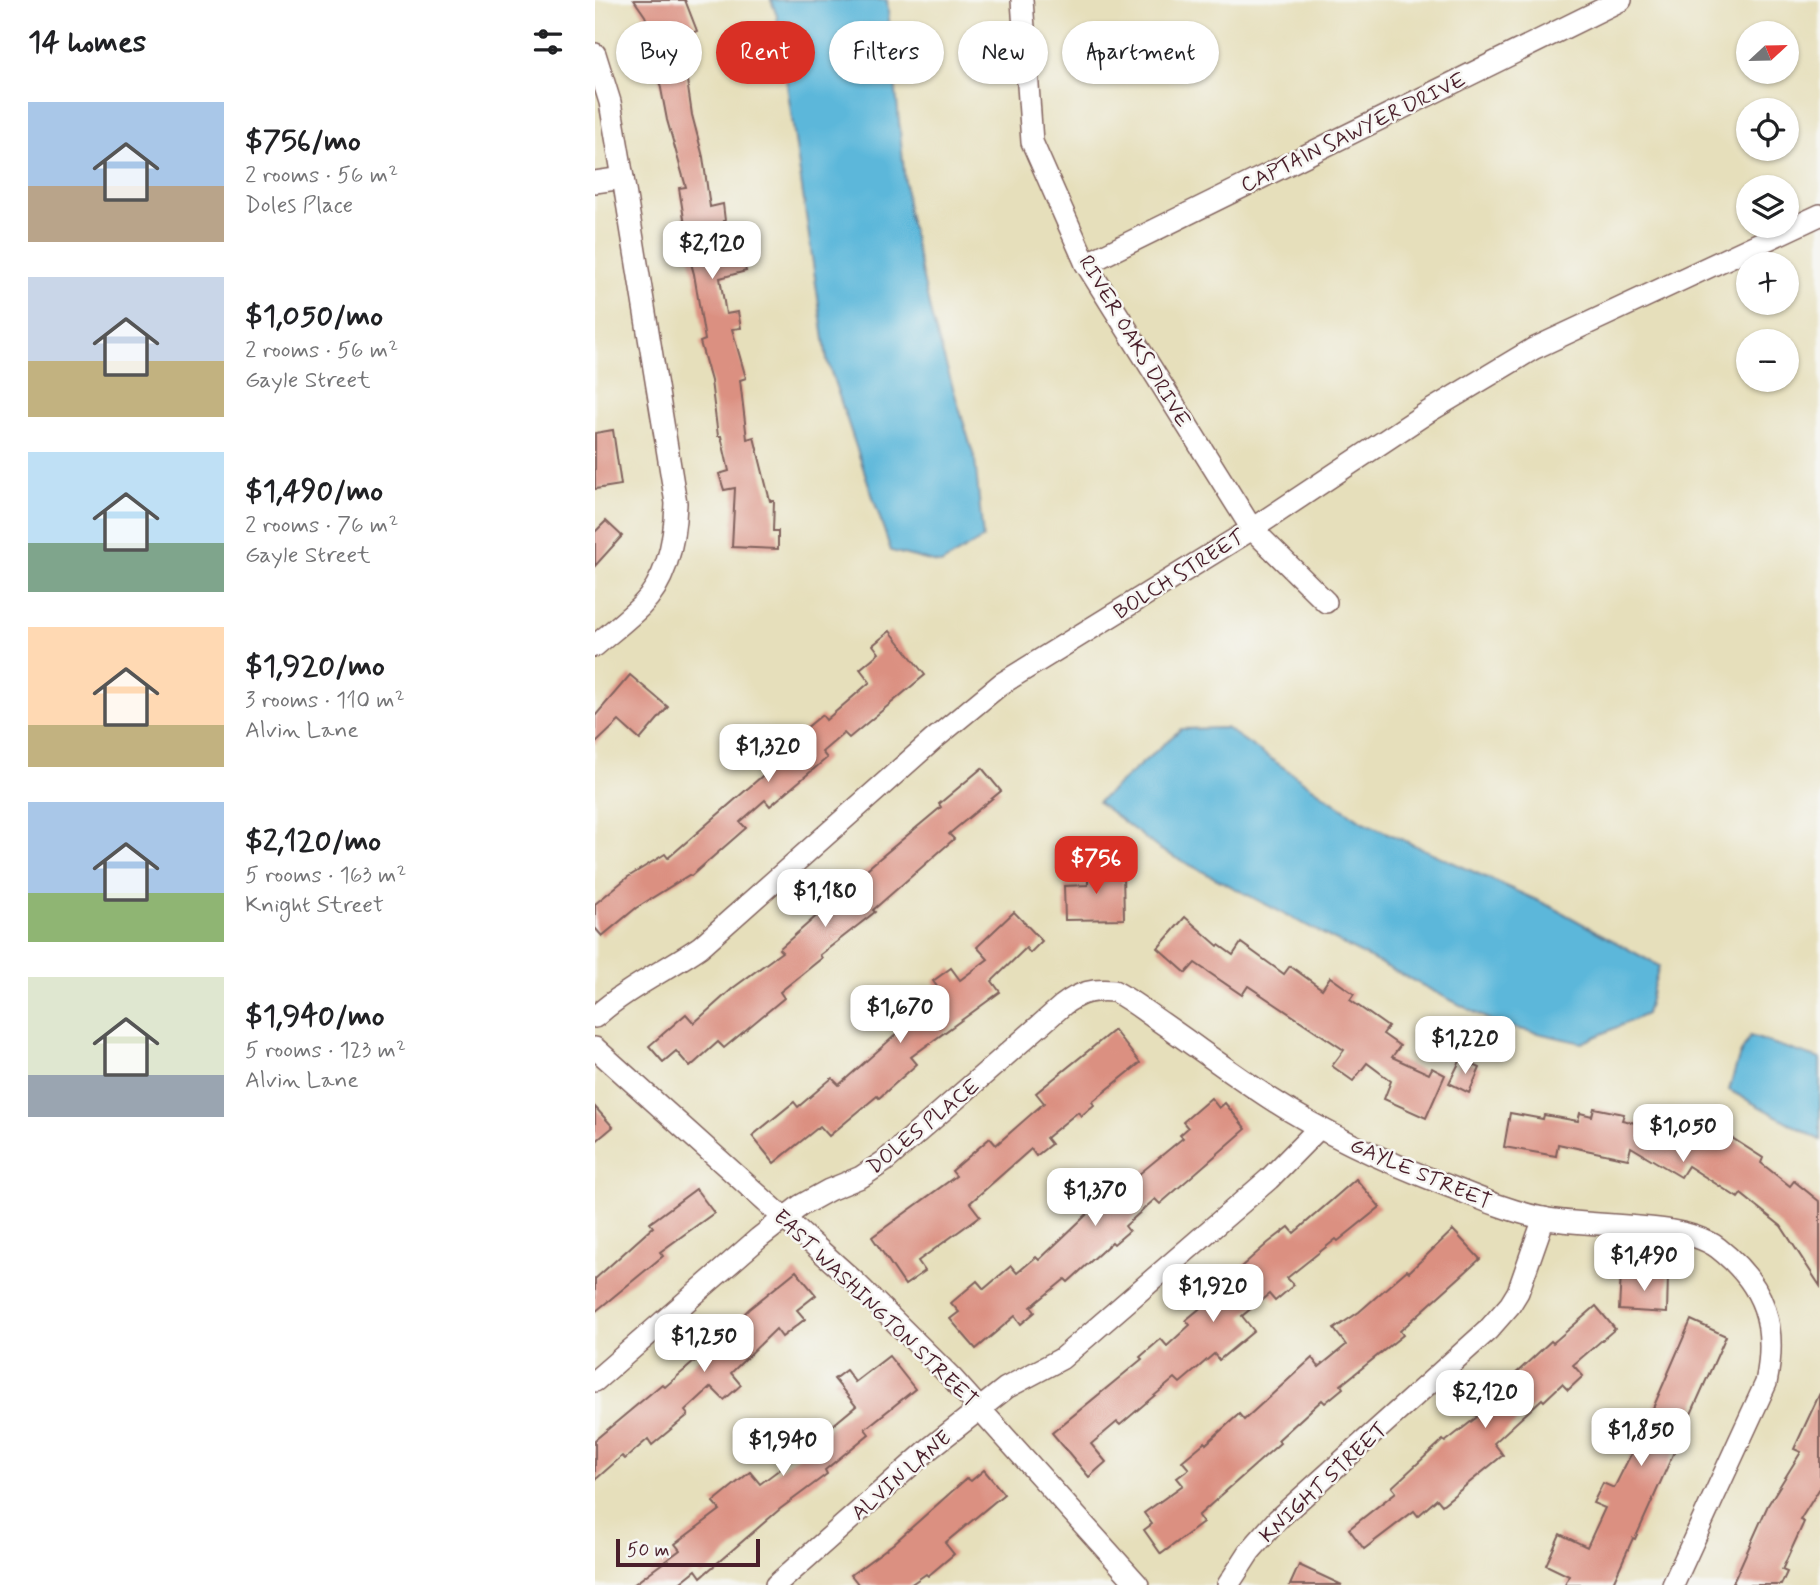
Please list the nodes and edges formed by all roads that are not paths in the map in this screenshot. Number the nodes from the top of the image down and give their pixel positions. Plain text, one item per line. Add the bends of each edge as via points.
1 (1021, 0) edge
2 (1621, 0) edge
3 (595, 54) edge
4 (624, 178) junction
5 (595, 182) edge
6 (1820, 215) edge
7 (1086, 264) junction
8 (1252, 529) junction
9 (1326, 602) dead end
10 (595, 646) edge
11 (1122, 995) joint
12 (595, 1017) edge
13 (595, 1048) edge
14 (1319, 1128) junction
15 (784, 1218) junction
16 (1543, 1218) junction
17 (595, 1381) edge
18 (980, 1408) junction
19 (776, 1585) edge
20 (1138, 1585) edge
21 (1228, 1585) edge
22 (1673, 1585) edge

1 - 7 street, RIVER OAKS DRIVE via 1032,142
2 - 7 street, CAPTAIN SAWYER DRIVE
3 - 4 street via 610,102
4 - 5 street
4 - 10 street via 676,503 670,551 658,581 643,604
6 - 8 street, BOLCH STREET via 1533,349 1428,412
7 - 8 street, RIVER OAKS DRIVE
8 - 9 street, RIVER OAKS DRIVE
8 - 12 street, BOLCH STREET via 1001,684 700,947 645,979
11 - 14 street, GAYLE STREET
11 - 15 street, DOLES PLACE via 1095,989 1077,995 885,1161
13 - 15 street, EAST WASHINGTON STREET
14 - 16 street, GAYLE STREET via 1387,1163
14 - 18 street, ALVIN LANE via 1269,1179 1061,1359 1006,1388
15 - 17 street, DOLES PLACE
15 - 18 street, EAST WASHINGTON STREET
16 - 21 street, KNIGHT STREET via 1525,1277 1489,1330 1278,1519
16 - 22 street, GAYLE STREET via 1677,1232 1716,1247 1747,1276 1767,1314 1772,1356 1766,1383
18 - 19 street, ALVIN LANE
18 - 20 street, EAST WASHINGTON STREET

